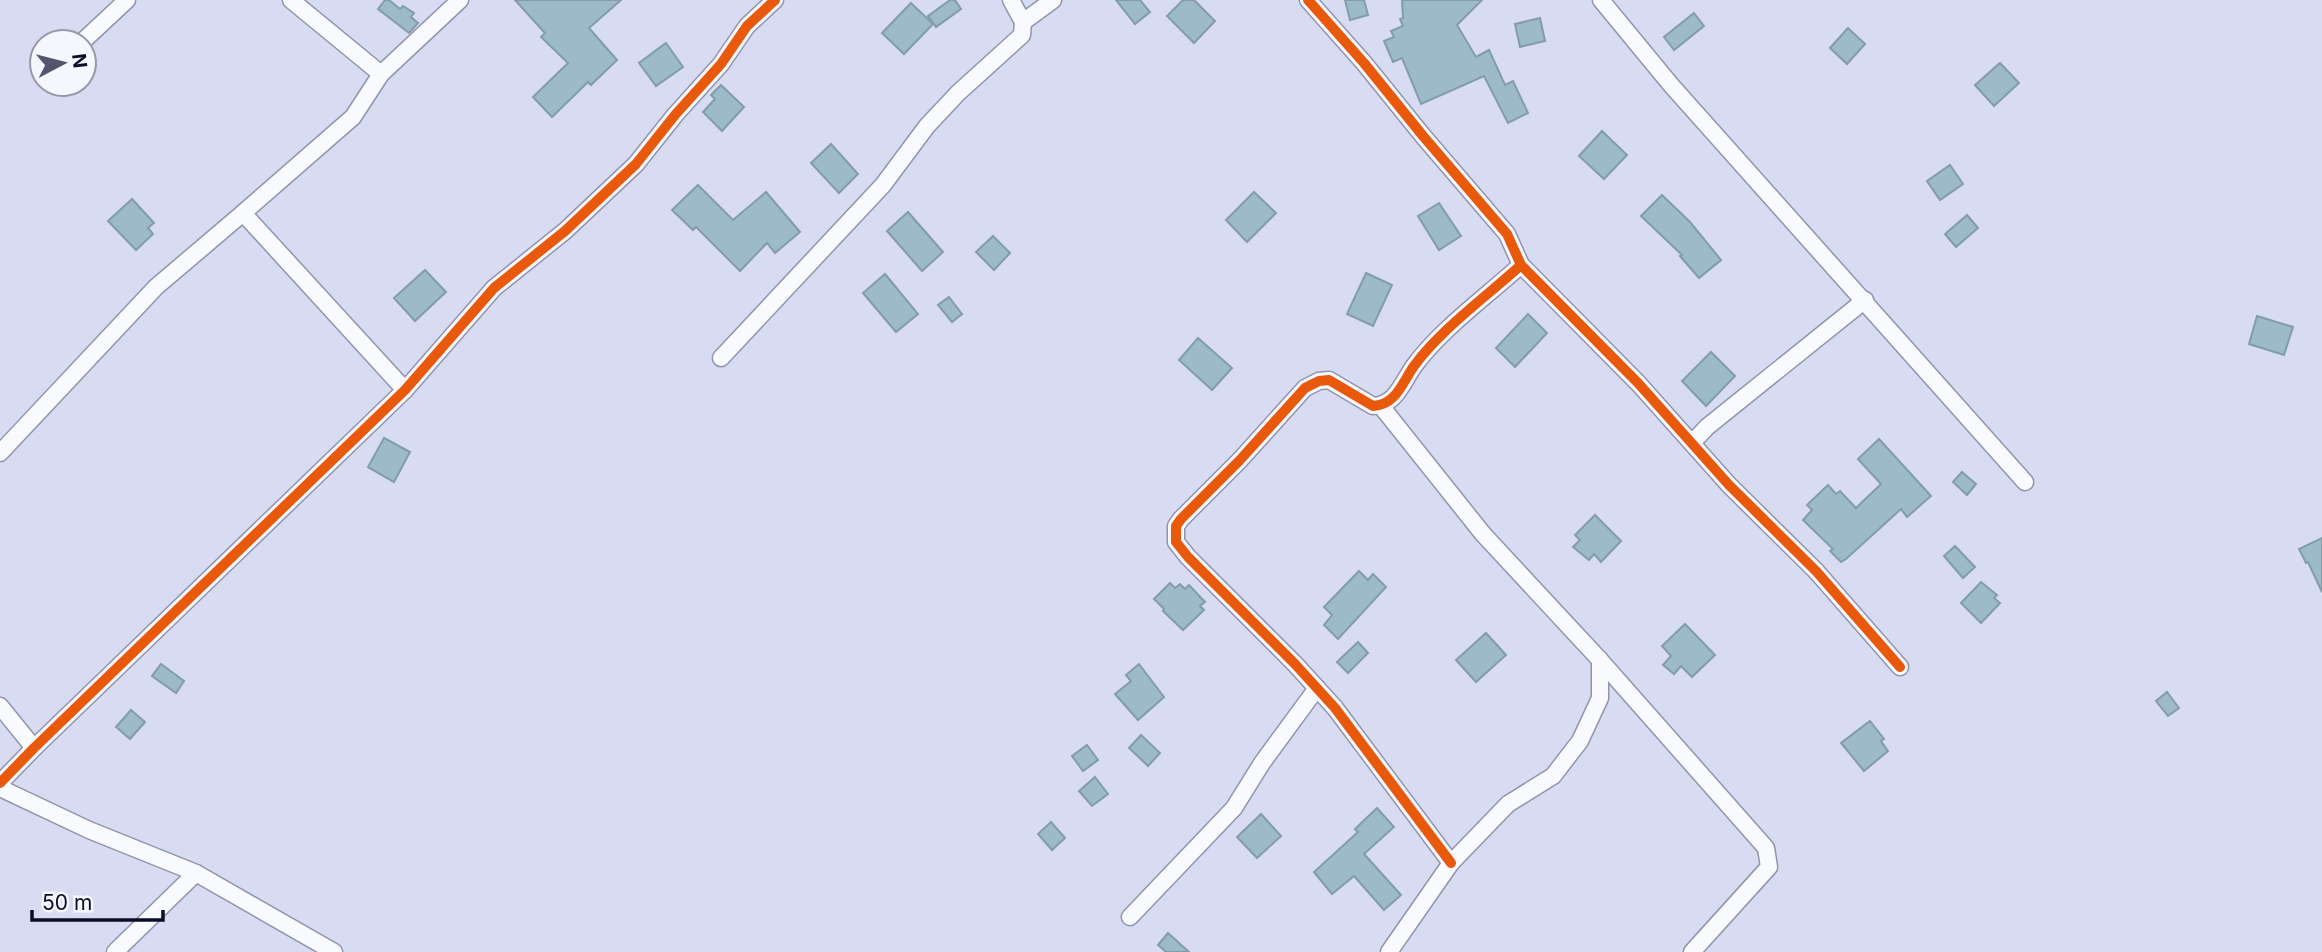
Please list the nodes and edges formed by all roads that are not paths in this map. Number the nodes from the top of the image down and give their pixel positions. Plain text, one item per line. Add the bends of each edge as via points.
1 (127, 0) edge
2 (291, 0) edge
3 (460, 0) edge
4 (775, 0) edge
5 (1011, 0) edge
6 (1053, 0) edge
7 (1308, 0) edge
8 (1601, 0) edge
9 (1023, 22) junction
10 (97, 28) edge
11 (381, 74) junction
12 (243, 213) junction
13 (1521, 265) junction
14 (1865, 300) junction
15 (721, 358) dead end
16 (405, 390) junction
17 (1381, 405) junction
18 (1692, 443) junction
19 (0, 453) edge
20 (2025, 482) dead end
21 (1600, 660) junction
22 (1900, 667) dead end
23 (1317, 688) junction
24 (0, 706) edge
25 (34, 748) junction
26 (0, 785) edge
27 (1451, 863) junction
28 (197, 873) junction
29 (1130, 917) dead end
30 (115, 952) edge
31 (334, 952) edge
32 (1389, 952) edge
33 (1692, 952) edge

1 - 10 street
2 - 11 street
3 - 11 street
4 - 16 street via 747,26 722,64 646,153 565,231 494,288
5 - 9 street
6 - 9 street
7 - 13 street via 1507,234
8 - 14 street via 1671,85
9 - 15 street via 1022,35 927,126 883,185
11 - 12 street via 352,117
12 - 16 street
12 - 19 street via 156,287
13 - 17 street via 1437,341 1397,394
13 - 18 street
14 - 18 street
14 - 20 street
16 - 25 street
17 - 21 street via 1483,534
17 - 23 street via 1373,406 1329,380 1305,388 1176,526 1176,542 1188,557
18 - 22 street via 1816,571
21 - 27 street via 1600,698 1580,741 1553,776 1508,804
21 - 33 street via 1766,848 1769,867
23 - 27 street
23 - 29 street via 1234,808
24 - 25 street
25 - 26 street
26 - 28 street via 89,830
27 - 32 street
28 - 30 street
28 - 31 street

